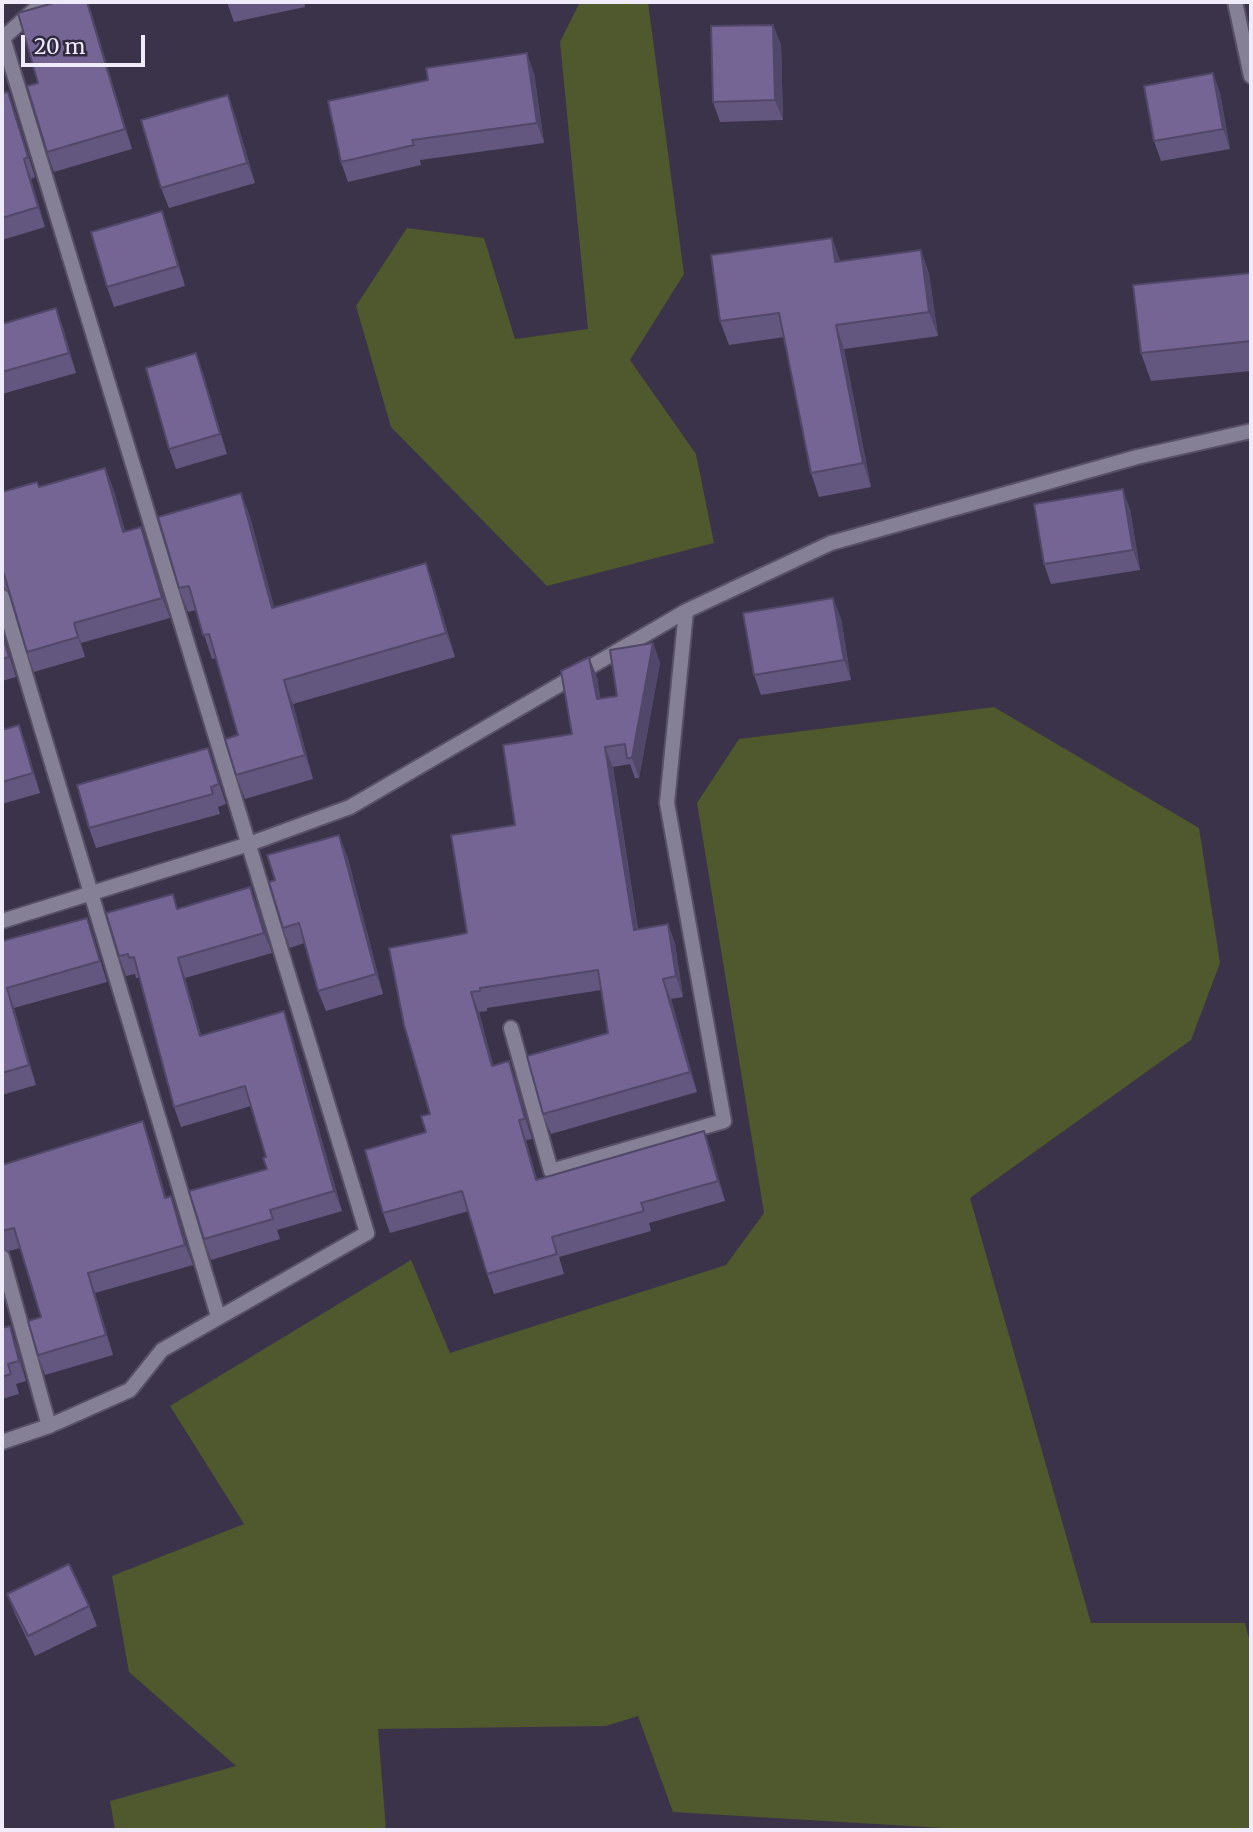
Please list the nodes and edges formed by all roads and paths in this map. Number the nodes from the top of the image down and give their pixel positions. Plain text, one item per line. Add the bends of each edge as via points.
1 (43, 2) edge
2 (1235, 2) edge
3 (1251, 76) edge
4 (20, 90) junction
5 (2, 96) edge
6 (1251, 431) edge
7 (2, 597) edge
8 (687, 611) junction
9 (249, 844) junction
10 (92, 893) junction
11 (2, 921) edge
12 (512, 1028) dead end
13 (2, 1257) edge
14 (218, 1316) junction
15 (50, 1426) junction
16 (2, 1442) edge

1 - 4 street via 3,38
2 - 3 street
4 - 5 street
4 - 9 street
6 - 8 street via 1137,457 831,543
7 - 10 street
8 - 9 street via 350,807
8 - 12 street via 667,803 724,1121 551,1171
9 - 10 street
9 - 14 street via 367,1233
10 - 11 street
10 - 14 street
13 - 15 street
14 - 15 street via 162,1350 131,1390
15 - 16 street

